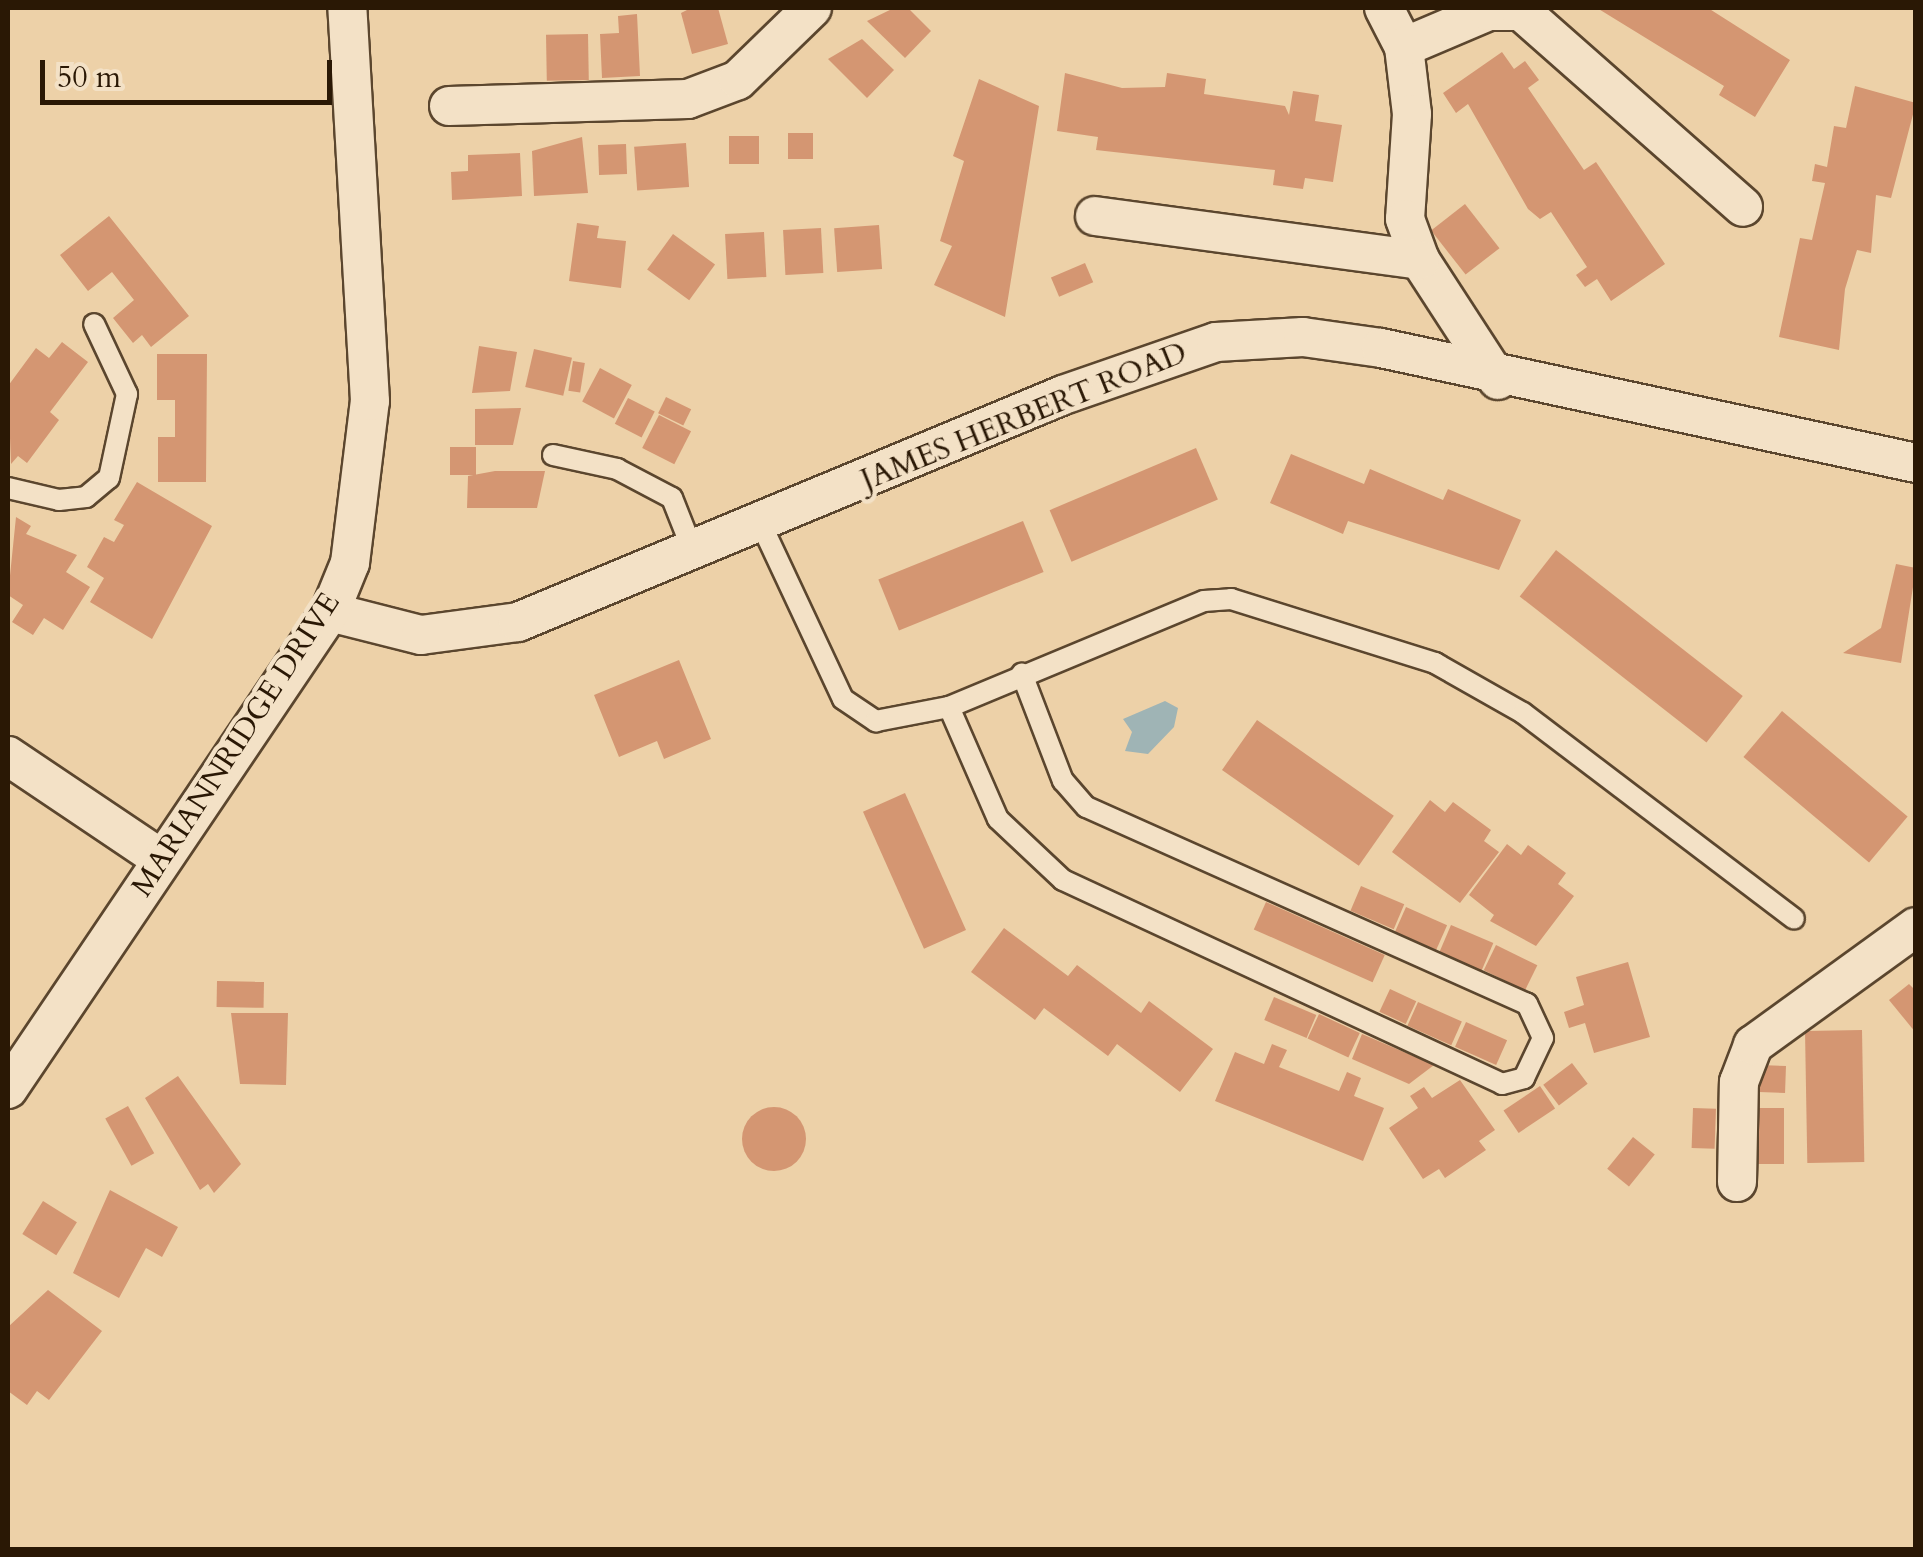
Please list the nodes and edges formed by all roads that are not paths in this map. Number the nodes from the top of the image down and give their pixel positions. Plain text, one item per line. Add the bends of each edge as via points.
1 (347, 8) edge
2 (812, 8) edge
3 (1384, 8) edge
4 (1404, 47) junction
5 (449, 106) dead end
6 (1743, 208) dead end
7 (1095, 216) dead end
8 (1420, 260) junction
9 (94, 324) dead end
10 (1498, 380) junction
11 (553, 455) dead end
12 (1916, 463) edge
13 (8, 488) edge
14 (761, 524) junction
15 (693, 551) junction
16 (330, 612) junction
17 (1022, 674) junction
18 (950, 706) junction
19 (8, 756) edge
20 (161, 859) junction
21 (1794, 919) dead end
22 (1911, 937) edge
23 (8, 1089) edge
24 (1737, 1182) dead end

1 - 16 street, MARIANNRIDGE DRIVE via 370,401 363,511
2 - 5 street via 738,80 688,99
3 - 4 street
4 - 6 street via 1489,11 1520,12
4 - 8 street via 1412,114 1405,219
7 - 8 street
8 - 10 street
9 - 13 lane via 127,394 109,478 86,497 59,500
10 - 12 street, JAMES HERBERT ROAD
10 - 14 street, JAMES HERBERT ROAD via 1323,340 1216,342 1063,395
11 - 15 lane via 618,469 672,498
14 - 15 street, JAMES HERBERT ROAD
14 - 18 lane via 856,713 876,721
15 - 16 street, JAMES HERBERT ROAD via 472,632 421,634
16 - 20 street, MARIANNRIDGE DRIVE
17 - 18 lane
17 - 18 lane via 1063,781 1086,807 1527,1004 1542,1038 1524,1078 1502,1084 1062,880 998,819
17 - 21 lane via 1204,601 1291,612 1435,663 1524,713
19 - 20 street
20 - 23 street, MARIANNRIDGE DRIVE
22 - 24 street via 1753,1045 1739,1082

